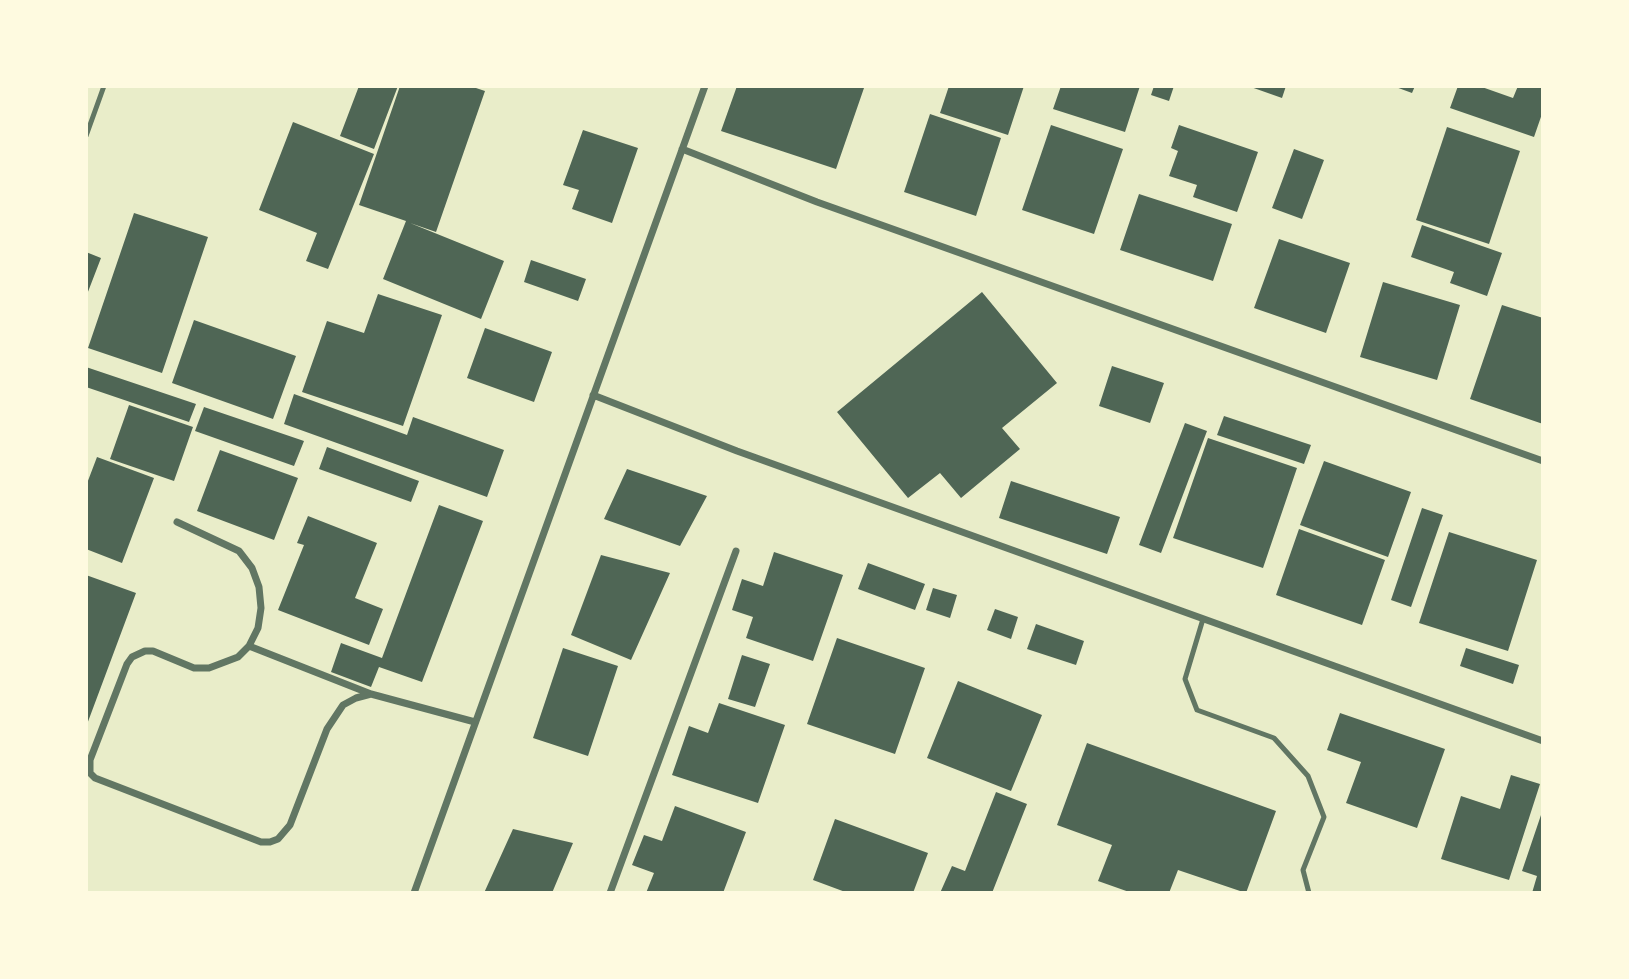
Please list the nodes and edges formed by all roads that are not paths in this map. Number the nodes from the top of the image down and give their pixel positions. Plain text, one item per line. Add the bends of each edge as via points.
1 (104, 86) edge
2 (705, 86) edge
3 (86, 136) edge
4 (682, 149) junction
5 (593, 395) junction
6 (1543, 461) edge
7 (177, 522) dead end
8 (736, 551) dead end
9 (1203, 619) junction
10 (249, 646) junction
11 (372, 694) junction
12 (475, 722) junction
13 (1543, 741) edge
14 (414, 893) edge
15 (610, 893) edge
16 (1309, 893) edge

1 - 3 lane
2 - 4 street
4 - 5 street
4 - 6 street
5 - 9 street via 737,452
5 - 12 street
7 - 10 street via 239,551 252,568 261,608
8 - 15 street
9 - 13 street
9 - 16 lane via 1185,679 1197,710 1274,738 1308,776 1324,817 1303,870
10 - 11 street
10 - 11 street via 238,657 209,668 194,668 153,651 132,657 90,760 90,773 114,786 270,842 290,825 332,718 343,705
11 - 12 street
12 - 14 street

